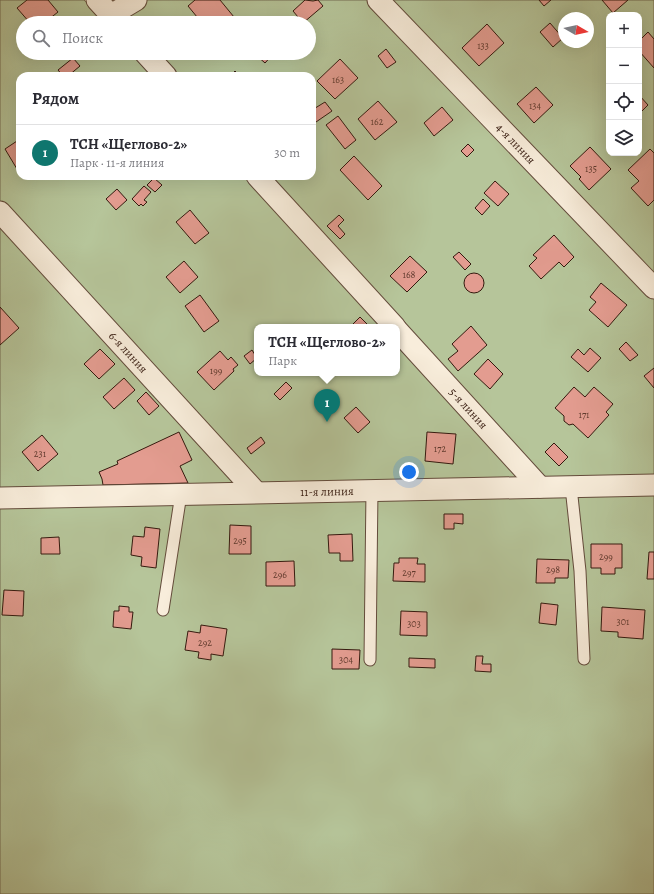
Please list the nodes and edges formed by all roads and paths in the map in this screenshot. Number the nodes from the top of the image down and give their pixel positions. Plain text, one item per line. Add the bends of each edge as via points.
1 (97, 0) edge
2 (136, 0) edge
3 (378, 0) edge
4 (111, 16) edge
5 (117, 16) edge
6 (151, 60) edge
7 (162, 72) edge
8 (261, 180) edge
9 (0, 212) edge
10 (654, 288) edge
11 (391, 324) edge
12 (400, 333) edge
13 (654, 485) edge
14 (571, 486) junction
15 (540, 487) junction
16 (372, 490) junction
17 (256, 492) junction
18 (181, 494) junction
19 (0, 498) edge
20 (163, 610) dead end
21 (584, 659) dead end
22 (370, 660) dead end

1 - 4 street
2 - 5 street
3 - 10 street, 4-я линия
6 - 7 street
8 - 11 street
9 - 17 street, 6-я линия
12 - 15 street, 5-я линия
13 - 14 street, 11-я линия
14 - 15 street, 11-я линия
14 - 21 lane via 580,571
15 - 16 street, 11-я линия
16 - 17 street, 11-я линия
16 - 22 lane
17 - 18 street, 11-я линия
18 - 19 street, 11-я линия
18 - 20 lane

